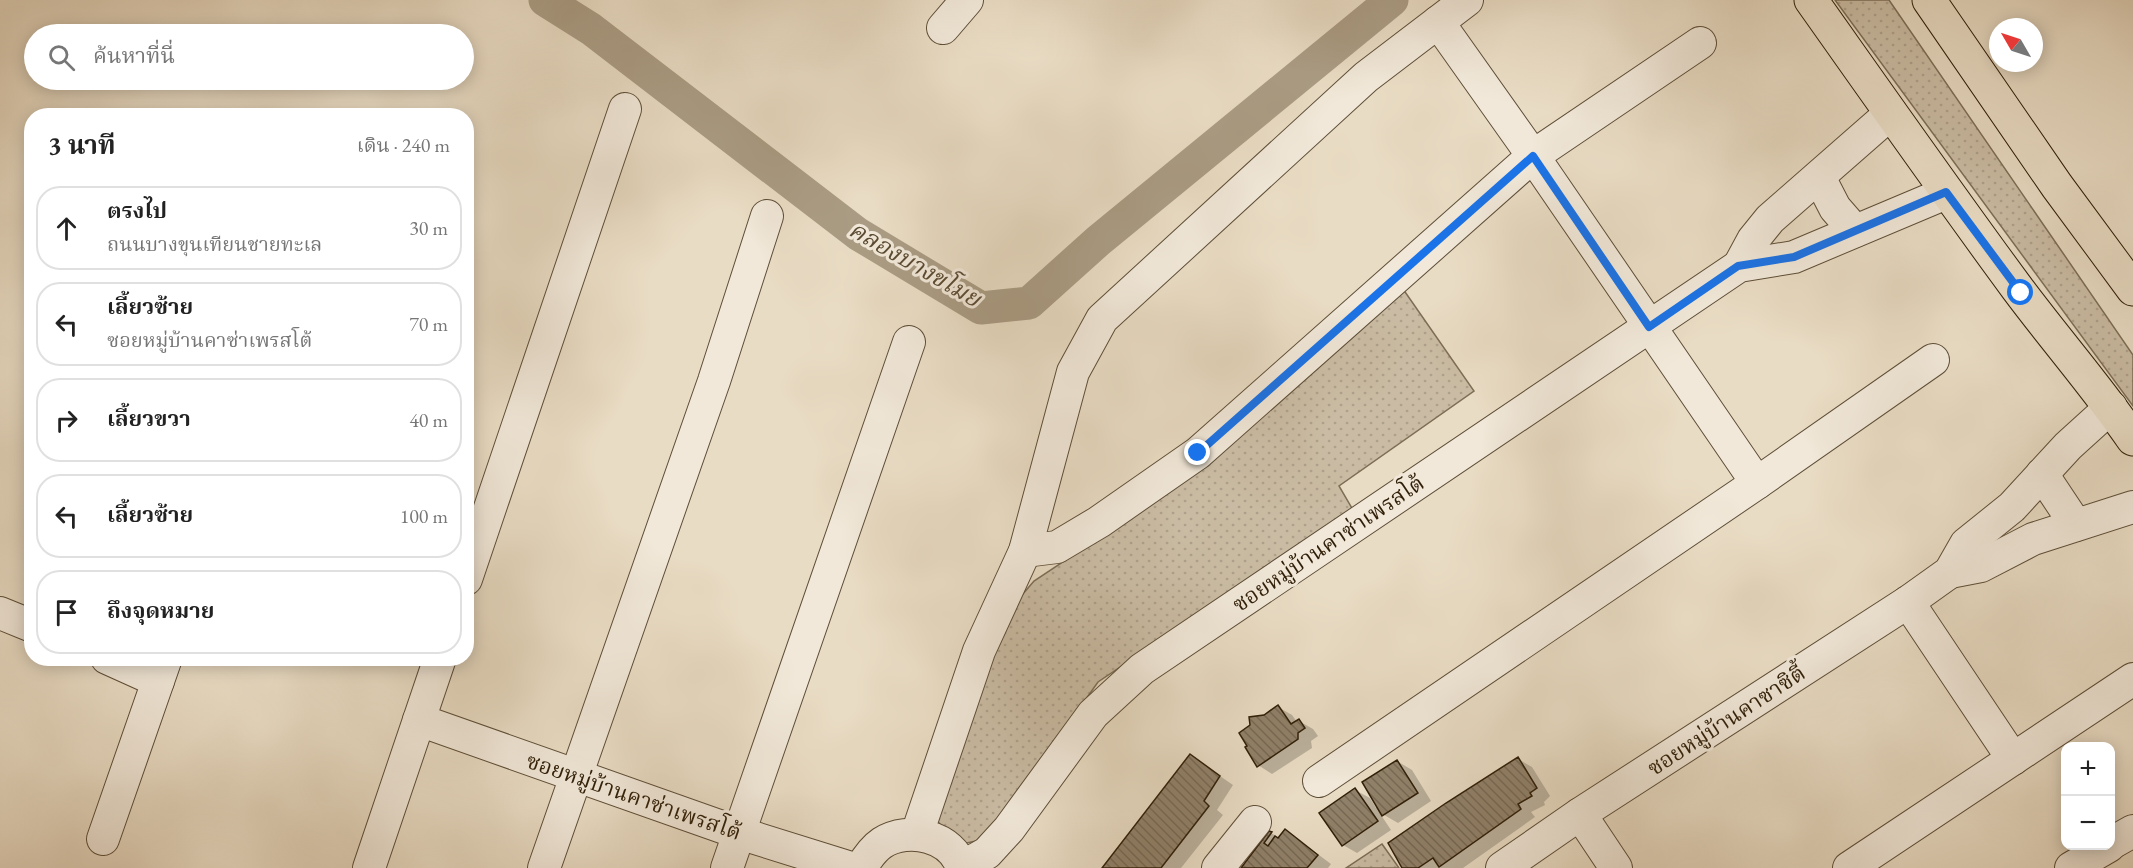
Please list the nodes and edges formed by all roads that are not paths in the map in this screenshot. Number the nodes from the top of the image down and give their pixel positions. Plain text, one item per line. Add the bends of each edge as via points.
1 (967, 0) edge
2 (1467, 0) edge
3 (1811, 0) edge
4 (1929, 0) edge
5 (1438, 22) junction
6 (943, 28) dead end
7 (1700, 43) dead end
8 (625, 109) dead end
9 (1891, 113) junction
10 (1533, 156) junction
11 (1819, 177) junction
12 (1946, 192) junction
13 (767, 216) dead end
14 (1855, 231) junction
15 (1738, 266) junction
16 (2133, 289) edge
17 (1649, 327) junction
18 (909, 342) dead end
19 (1933, 360) dead end
20 (2111, 407) junction
21 (2133, 439) edge
22 (2042, 474) junction
23 (1757, 483) junction
24 (2133, 507) edge
25 (2076, 525) junction
26 (1025, 552) junction
27 (474, 555) edge
28 (1950, 572) junction
29 (1908, 602) junction
30 (0, 612) edge
31 (24, 622) edge
32 (143, 666) edge
33 (437, 666) edge
34 (162, 670) edge
35 (2133, 679) edge
36 (419, 720) junction
37 (2013, 759) junction
38 (575, 776) junction
39 (1319, 781) dead end
40 (1580, 814) junction
41 (1255, 822) dead end
42 (2133, 831) edge
43 (739, 833) junction
44 (917, 834) junction
45 (103, 839) dead end
46 (2115, 842) edge
47 (2102, 850) edge
48 (369, 868) edge
49 (544, 868) edge
50 (727, 868) edge
51 (851, 868) edge
52 (861, 868) edge
53 (962, 868) edge
54 (1218, 868) edge
55 (1502, 868) edge
56 (1616, 868) edge
57 (1849, 868) edge
58 (2071, 868) edge

1 - 6 street
2 - 5 street
3 - 9 main road
4 - 16 main road
5 - 10 street
5 - 26 street via 1366,77 1101,319 1073,372
7 - 10 street
8 - 27 street
9 - 11 street, ซอยหมู่บ้านคาซ่าเพรสโต้
9 - 12 main road
10 - 17 street
10 - 26 street via 1198,453 1058,547
11 - 14 street via 1835,208
11 - 15 street, ซอยหมู่บ้านคาซ่าเพรสโต้ via 1770,219
12 - 14 street, ซอยหมู่บ้านคาซ่าเพรสโต้
12 - 20 main road
13 - 38 street via 714,381
14 - 15 street, ซอยหมู่บ้านคาซ่าเพรสโต้ via 1794,257
15 - 17 street, ซอยหมู่บ้านคาซ่าเพรสโต้
17 - 23 street
17 - 53 street, ซอยหมู่บ้านคาซ่าเพรสโต้ via 1142,669 1093,714 1009,829 987,853
18 - 43 street
19 - 23 street
20 - 21 main road
20 - 22 street, ซอยหมู่บ้านคาซาซิตี้
22 - 25 street
22 - 28 street, ซอยหมู่บ้านคาซาซิตี้ via 2012,507 1966,544
23 - 39 street
24 - 25 street, ซอยหมู่บ้านคาซาซิตี้
25 - 28 street, ซอยหมู่บ้านคาซาซิตี้ via 2033,539 1981,566
26 - 44 street via 979,651
28 - 29 street, ซอยหมู่บ้านคาซาซิตี้
29 - 37 street
29 - 40 street, ซอยหมู่บ้านคาซาซิตี้
30 - 31 street
32 - 34 street
33 - 36 street
34 - 45 street
35 - 37 street
36 - 38 street, ซอยหมู่บ้านคาซ่าเพรสโต้
36 - 48 street
37 - 57 street
38 - 43 street, ซอยหมู่บ้านคาซ่าเพรสโต้
38 - 49 street
40 - 55 street, ซอยหมู่บ้านคาซาซิตี้
40 - 56 street
41 - 54 street
42 - 46 street
43 - 50 street
43 - 51 street, ซอยหมู่บ้านคาซ่าเพรสโต้
44 - 52 street via 882,843 868,855
44 - 53 street, ซอยหมู่บ้านคาซ่าเพรสโต้ via 936,839 951,849
47 - 58 street

